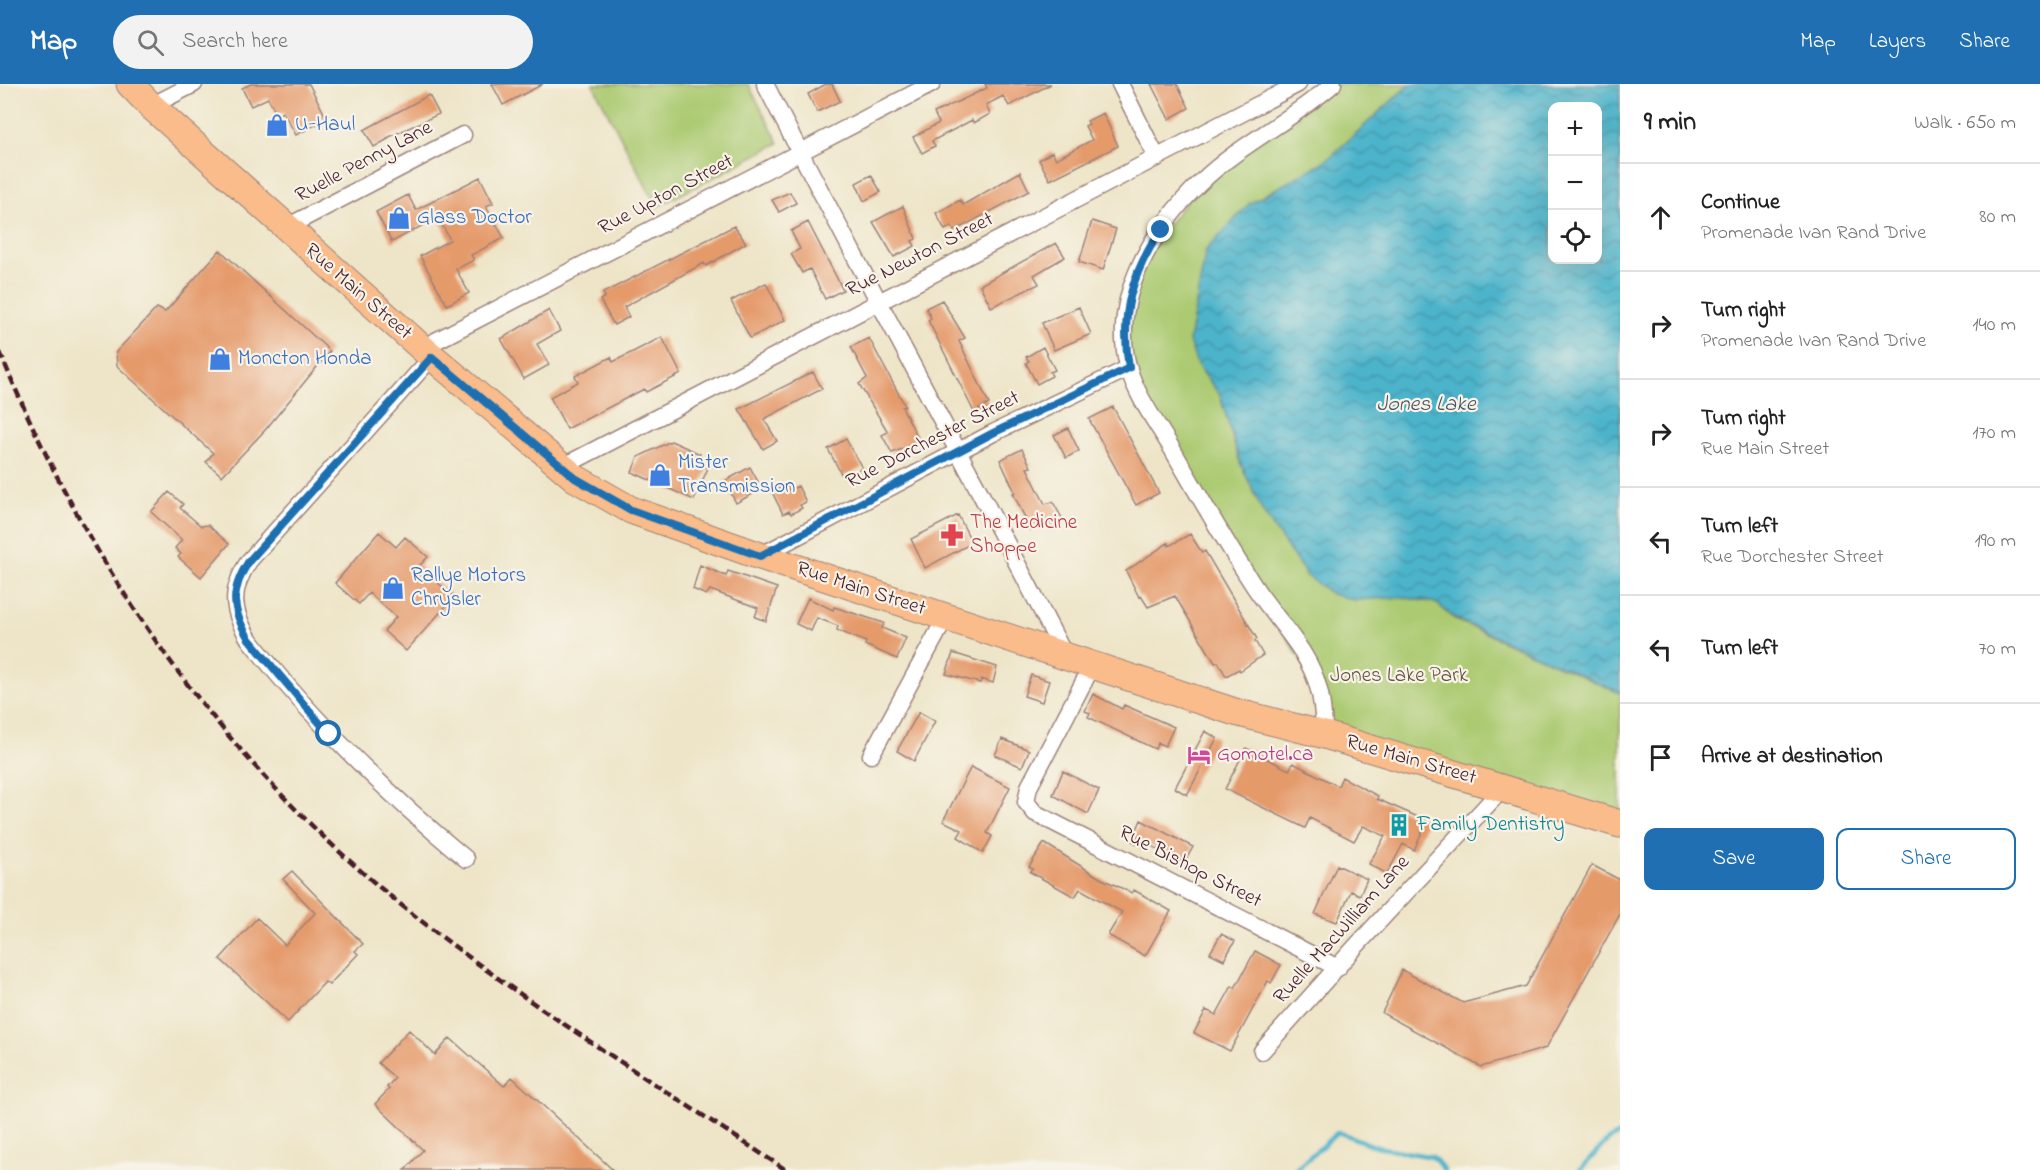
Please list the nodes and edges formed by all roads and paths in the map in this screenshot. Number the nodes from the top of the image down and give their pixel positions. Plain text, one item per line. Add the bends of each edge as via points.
1 (130, 84) edge
2 (194, 84) edge
3 (765, 84) edge
4 (932, 84) edge
5 (1120, 84) edge
6 (1299, 84) edge
7 (1333, 84) edge
8 (151, 106) junction
9 (463, 135) dead end
10 (800, 151) junction
11 (1157, 158) junction
12 (285, 228) junction
13 (879, 302) junction
14 (427, 353) junction
15 (1129, 368) junction
16 (958, 452) junction
17 (561, 466) junction
18 (760, 556) junction
19 (946, 617) junction
20 (1065, 656) junction
21 (1092, 666) junction
22 (1325, 735) junction
23 (871, 755) dead end
24 (1504, 787) junction
25 (1620, 824) edge
26 (466, 859) dead end
27 (1338, 968) junction
28 (1262, 1051) dead end

1 - 8 main road, Rue Main Street
2 - 8 street
3 - 10 street
4 - 10 street, Rue Upton Street
5 - 11 street
6 - 11 street, Rue Newton Street
7 - 15 street via 1314,101 1238,150 1200,183 1161,230 1143,256 1125,311 1124,342
8 - 12 main road, Rue Main Street
9 - 12 street, Ruelle Penny Lane
10 - 13 street
10 - 14 street, Rue Upton Street
11 - 13 street, Rue Newton Street
12 - 14 main road, Rue Main Street
13 - 16 street
13 - 17 street, Rue Newton Street
14 - 17 main road, Rue Main Street
14 - 26 street via 249,561 235,585 235,601 239,623 249,639 329,734
15 - 16 street, Rue Dorchester Street
15 - 22 street via 1204,506 1253,585 1306,658 1319,690
16 - 18 street, Rue Dorchester Street
16 - 20 street
17 - 18 main road, Rue Main Street via 631,510
18 - 19 main road, Rue Main Street
19 - 20 main road, Rue Main Street
19 - 23 street
20 - 21 main road, Rue Main Street
21 - 22 main road, Rue Main Street via 1235,712
21 - 27 street, Rue Bishop Street via 1029,787 1026,802 1035,813
22 - 24 main road, Rue Main Street
24 - 25 main road, Rue Main Street
24 - 27 street, Ruelle MacWilliam Lane
27 - 28 street, Ruelle MacWilliam Lane

